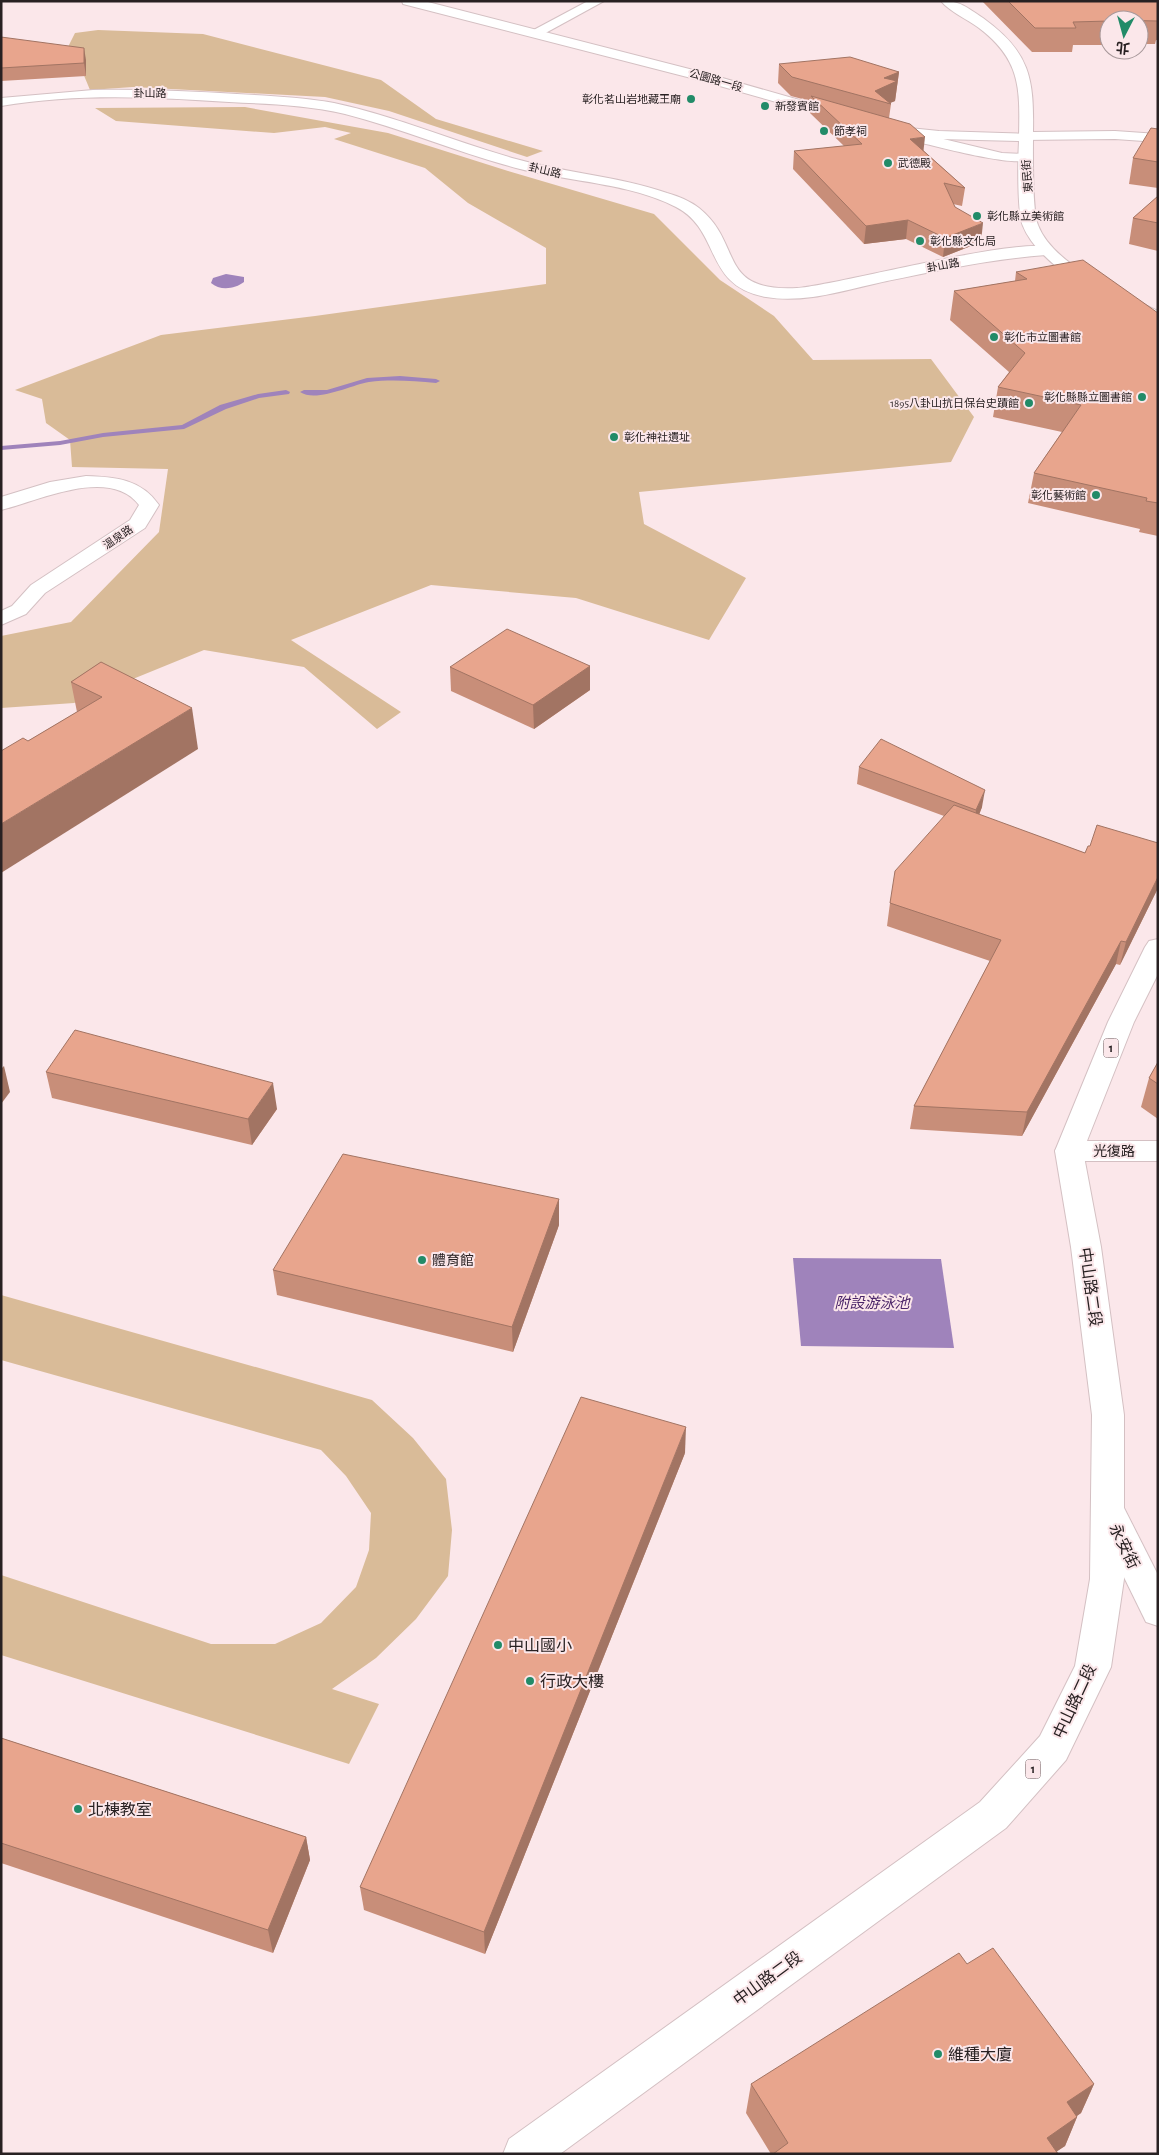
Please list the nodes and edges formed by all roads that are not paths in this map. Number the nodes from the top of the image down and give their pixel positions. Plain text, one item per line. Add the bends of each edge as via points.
1 (408, 1) edge
2 (598, 1) edge
3 (947, 1) edge
4 (535, 33) junction
5 (1, 102) edge
6 (889, 130) junction
7 (1026, 137) junction
8 (1158, 138) edge
9 (1025, 158) junction
10 (1046, 250) junction
11 (1158, 317) edge
12 (1, 504) edge
13 (1, 619) edge
14 (1158, 947) edge
15 (1070, 1150) junction
16 (1158, 1151) edge
17 (1106, 1507) junction
18 (1158, 1612) edge
19 (524, 2154) edge

1 - 4 street, 公園路一段
2 - 4 street
3 - 7 street, 東民街 via 985,26 1014,54 1025,82
4 - 6 street, 公園路一段
5 - 10 street, 卦山路 via 68,95 159,92 341,108 511,162 659,194 687,206 698,215 716,242 733,279 751,288 782,293 817,290 1004,252
6 - 7 street, 公園路一段
6 - 9 street via 1002,157
7 - 8 street, 公園路一段 via 1115,135
7 - 9 street, 東民街
9 - 10 street, 東民街 via 1030,225
10 - 11 street, 東民街 via 1116,299
12 - 13 street, 溫泉路 via 28,493 68,485 106,483 137,491 149,505 138,524 38,588 19,610
14 - 15 street, 1 via 1121,1022
15 - 16 street, 光復路
15 - 17 street, 中山路二段 / 1 via 1108,1415
17 - 18 street, 永安街
17 - 19 street, 中山路二段 / 1 via 1107,1579 1093,1667 1052,1748 993,1815

